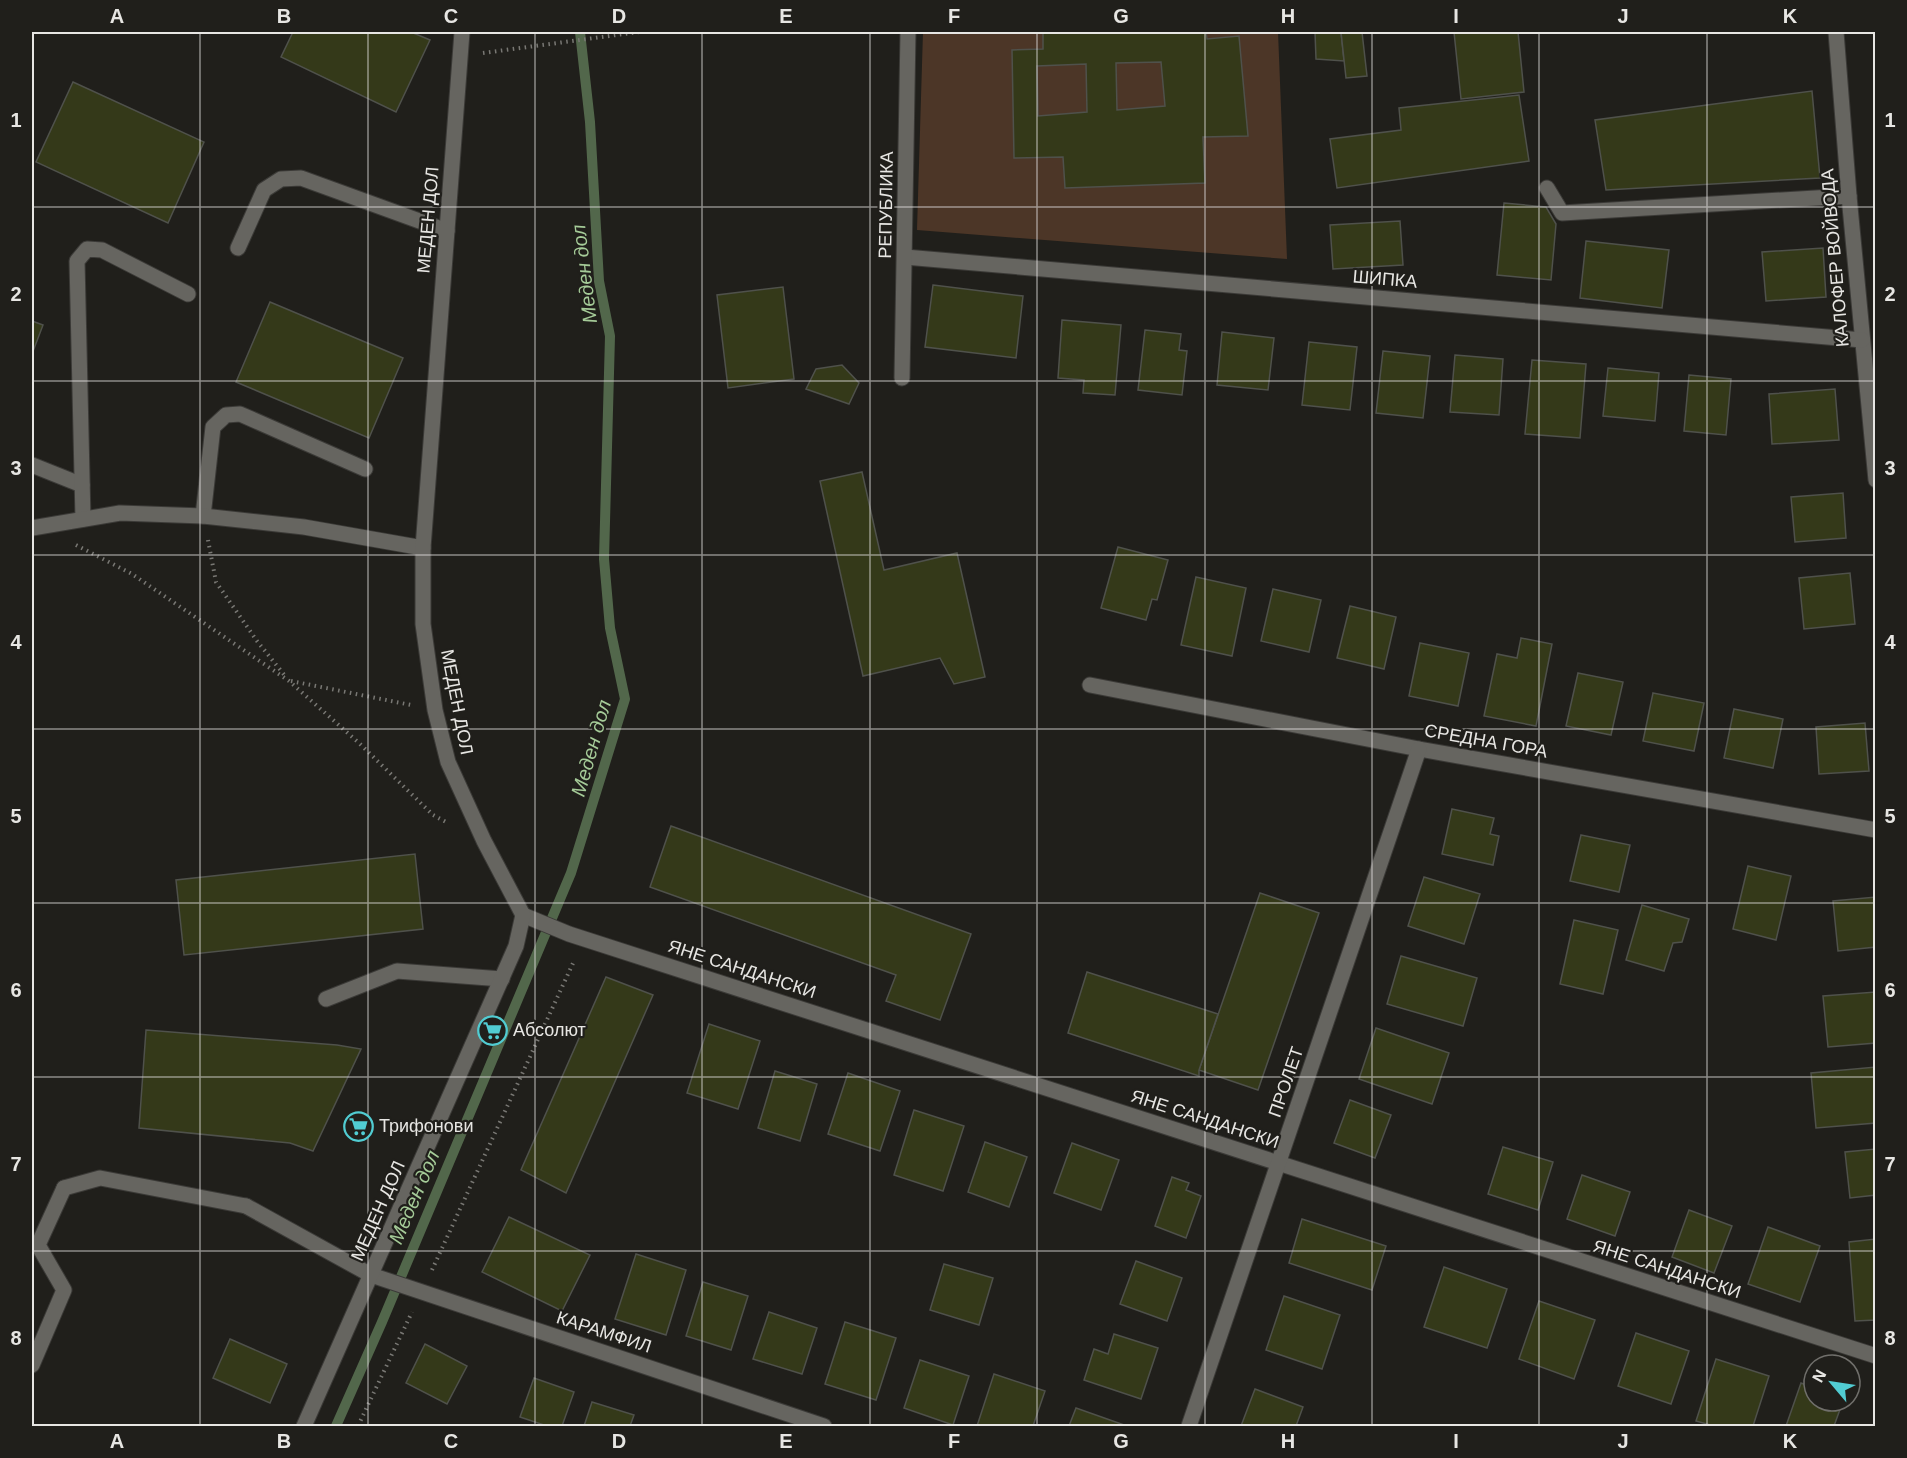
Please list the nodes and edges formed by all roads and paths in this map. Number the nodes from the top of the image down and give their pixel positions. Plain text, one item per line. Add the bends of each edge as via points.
1 (462, 32) edge
2 (639, 32) edge
3 (908, 32) edge
4 (1836, 32) edge
5 (461, 56) junction
6 (1547, 188) dead end
7 (1849, 196) junction
8 (447, 231) junction
9 (238, 248) dead end
10 (905, 257) junction
11 (188, 294) dead end
12 (1862, 340) junction
13 (902, 378) dead end
14 (32, 465) edge
15 (365, 470) dead end
16 (1875, 480) edge
17 (82, 484) junction
18 (202, 516) junction
19 (83, 519) junction
20 (36, 527) edge
21 (423, 548) junction
22 (290, 681) junction
23 (1090, 686) dead end
24 (435, 710) junction
25 (1419, 749) junction
26 (1875, 830) edge
27 (484, 841) junction
28 (523, 915) junction
29 (585, 939) junction
30 (502, 979) junction
31 (327, 999) dead end
32 (1278, 1164) junction
33 (378, 1277) junction
34 (416, 1290) junction
35 (1875, 1356) edge
36 (32, 1365) edge
37 (304, 1426) edge
38 (358, 1426) edge
39 (825, 1426) edge
40 (1189, 1426) edge

1 - 5 street, МЕДЕН ДОЛ
2 - 5 path
3 - 10 street, РЕПУБЛИКА
4 - 7 street, КАЛОФЕР ВОЙВОДА
5 - 8 street, МЕДЕН ДОЛ
6 - 7 street via 1562,213
7 - 12 street, КАЛОФЕР ВОЙВОДА
8 - 9 street via 301,178 281,179 264,190
8 - 21 street, МЕДЕН ДОЛ
10 - 12 street, ШИПКА
10 - 13 street, РЕПУБЛИКА
11 - 17 street via 102,250 87,249 77,261
12 - 16 street, КАЛОФЕР ВОЙВОДА
14 - 17 street
15 - 18 street via 240,414 226,415 213,427
17 - 19 street
18 - 19 street via 120,513
18 - 21 street via 304,527
18 - 22 path via 216,582
19 - 20 street
20 - 22 path via 132,574
21 - 24 street, МЕДЕН ДОЛ via 423,624
22 - 24 path
22 - 27 path via 433,815
23 - 25 street, СРЕДНА ГОРА
24 - 27 street, МЕДЕН ДОЛ via 448,762
25 - 26 street, СРЕДНА ГОРА
25 - 32 street, ПРОЛЕТ
27 - 28 street, МЕДЕН ДОЛ
28 - 29 street, ЯНЕ САНДАНСКИ
28 - 30 street, МЕДЕН ДОЛ via 516,946
29 - 32 street, ЯНЕ САНДАНСКИ
29 - 34 path
30 - 31 street via 398,971
30 - 33 street, МЕДЕН ДОЛ
32 - 35 street, ЯНЕ САНДАНСКИ
32 - 40 street, ПРОЛЕТ
33 - 34 street, КАРАМФИЛ
33 - 36 street, КАРАМФИЛ via 246,1206 100,1178 64,1188 38,1245 64,1290
33 - 37 street, МЕДЕН ДОЛ
34 - 38 path
34 - 39 street, КАРАМФИЛ

